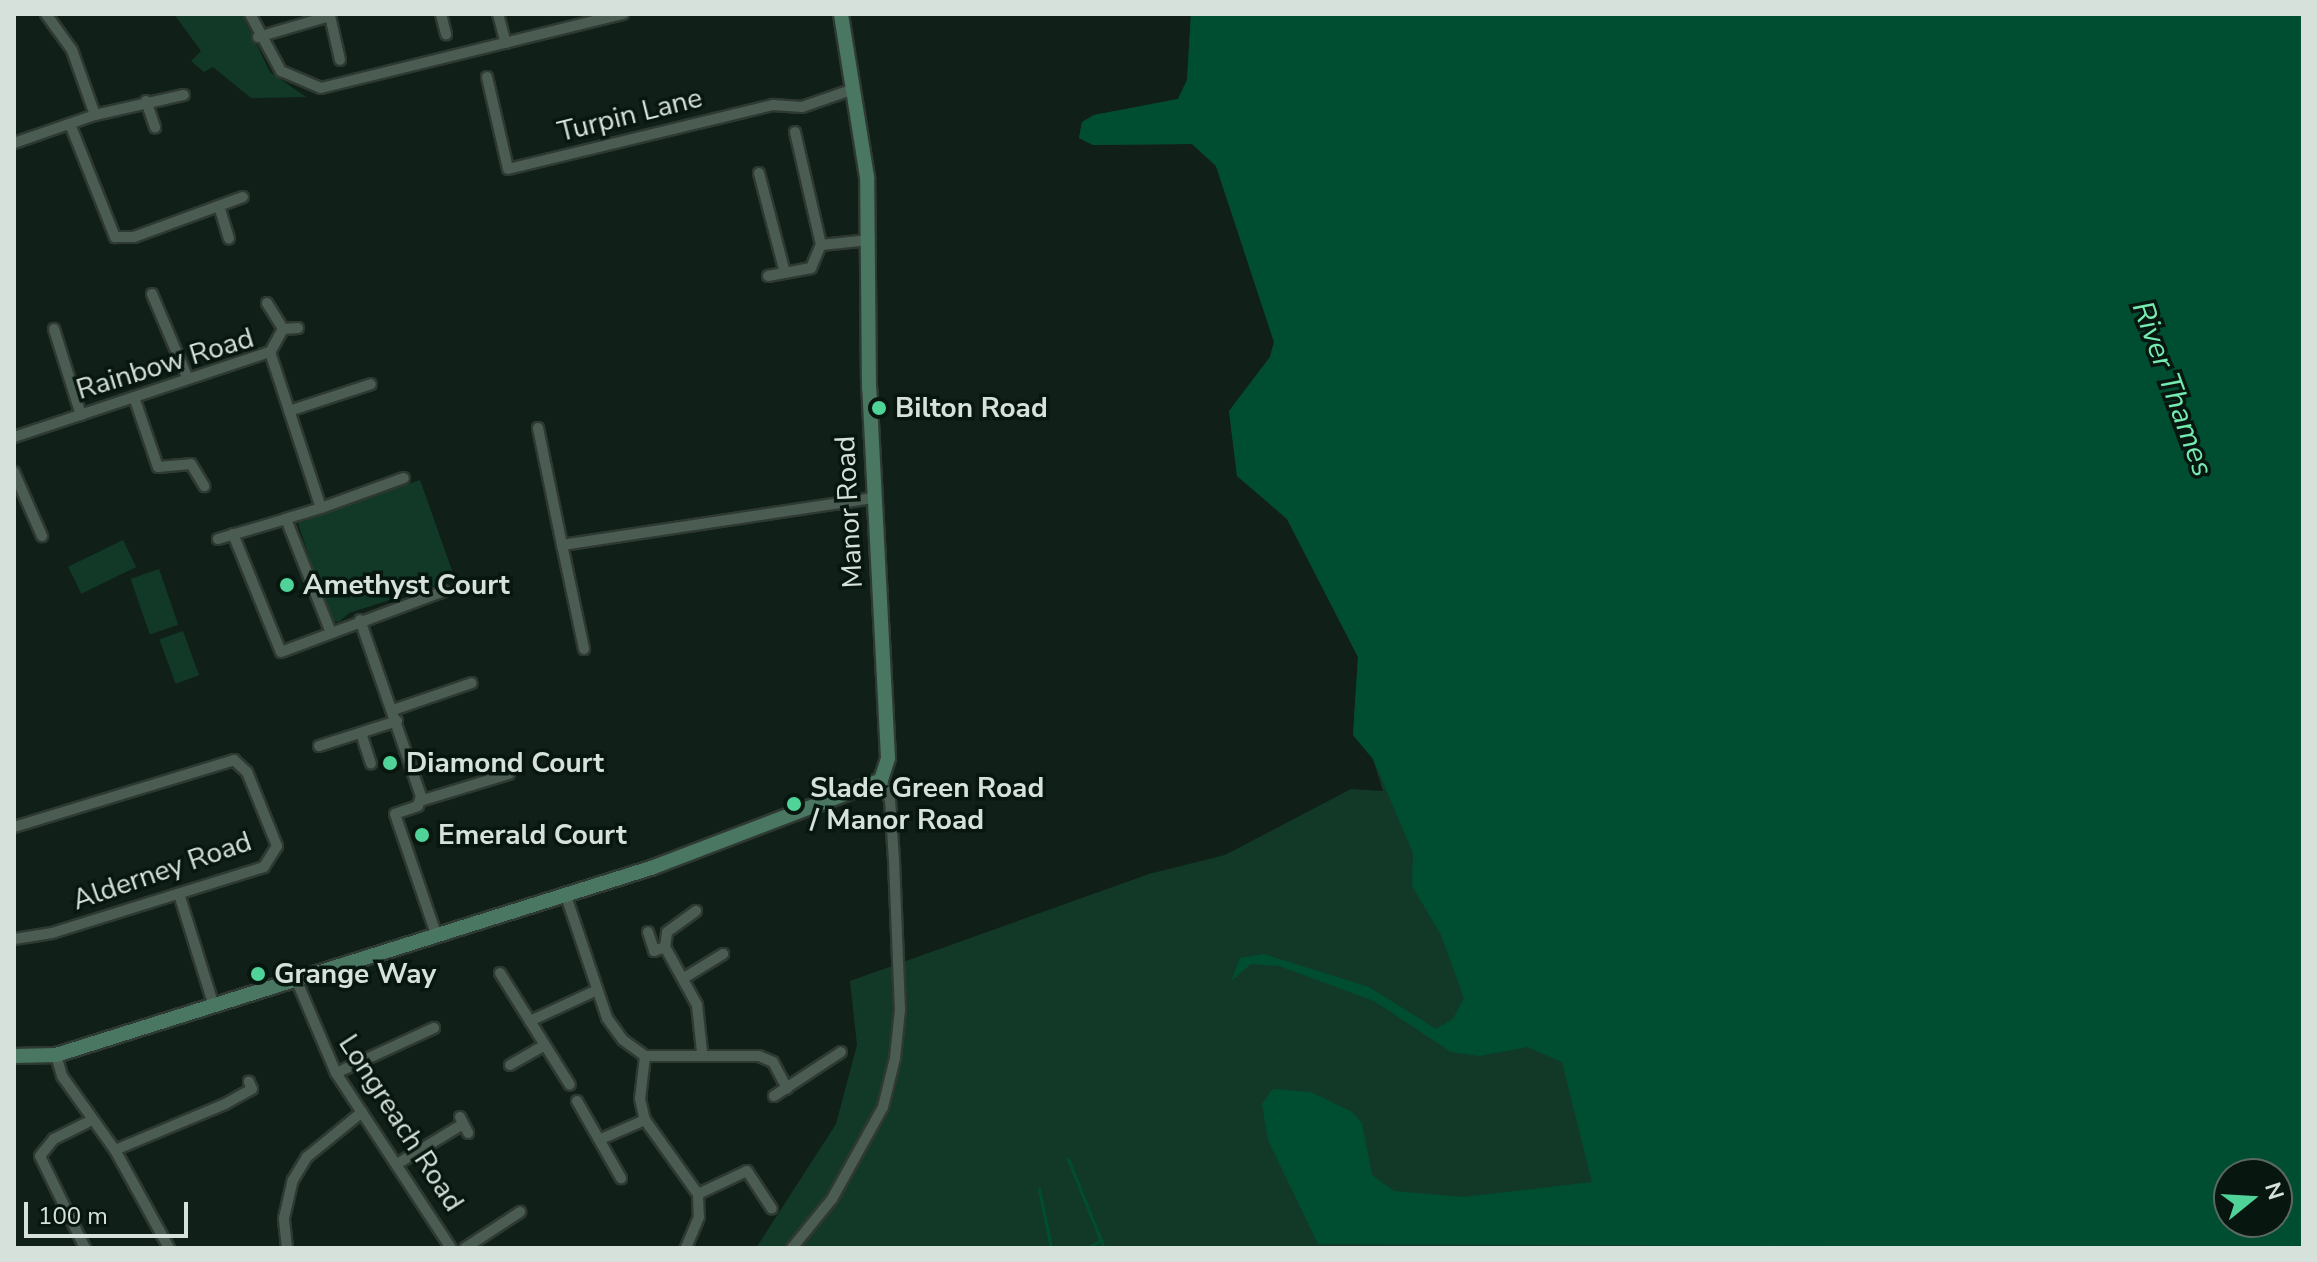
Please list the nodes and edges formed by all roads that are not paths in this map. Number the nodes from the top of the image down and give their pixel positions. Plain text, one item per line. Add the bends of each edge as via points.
1 (46, 14) edge
2 (250, 14) edge
3 (441, 14) edge
4 (498, 14) edge
5 (623, 14) edge
6 (841, 14) edge
7 (446, 34) dead end
8 (258, 37) junction
9 (506, 43) junction
10 (340, 60) dead end
11 (487, 77) dead end
12 (854, 89) junction
13 (184, 95) dead end
14 (146, 101) junction
15 (95, 115) junction
16 (70, 124) junction
17 (155, 127) dead end
18 (795, 132) dead end
19 (14, 143) edge
20 (759, 173) dead end
21 (243, 197) dead end
22 (219, 206) junction
23 (229, 238) dead end
24 (870, 240) junction
25 (821, 245) junction
26 (785, 273) junction
27 (768, 276) dead end
28 (152, 294) dead end
29 (267, 303) dead end
30 (298, 328) dead end
31 (54, 329) dead end
32 (283, 329) junction
33 (270, 352) junction
34 (188, 379) junction
35 (371, 384) dead end
36 (134, 397) junction
37 (289, 411) junction
38 (81, 415) junction
39 (538, 428) dead end
40 (14, 437) edge
41 (14, 472) edge
42 (404, 478) dead end
43 (204, 486) dead end
44 (874, 498) junction
45 (321, 508) junction
46 (286, 519) junction
47 (233, 534) junction
48 (42, 536) dead end
49 (218, 539) dead end
50 (562, 545) junction
51 (444, 591) dead end
52 (360, 620) junction
53 (330, 630) junction
54 (584, 649) dead end
55 (472, 683) dead end
56 (395, 715) junction
57 (361, 733) junction
58 (319, 746) dead end
59 (371, 763) dead end
60 (509, 774) dead end
61 (881, 780) junction
62 (420, 801) junction
63 (14, 827) edge
64 (565, 893) junction
65 (179, 894) junction
66 (696, 911) dead end
67 (435, 931) junction
68 (648, 932) dead end
69 (14, 939) edge
70 (665, 947) junction
71 (723, 954) dead end
72 (500, 973) dead end
73 (295, 977) junction
74 (684, 978) junction
75 (597, 990) junction
76 (213, 1003) junction
77 (530, 1021) junction
78 (434, 1028) dead end
79 (545, 1045) junction
80 (702, 1052) junction
81 (841, 1052) dead end
82 (56, 1055) junction
83 (14, 1056) edge
84 (645, 1056) junction
85 (510, 1065) dead end
86 (336, 1073) junction
87 (570, 1085) dead end
88 (787, 1088) junction
89 (252, 1089) dead end
90 (774, 1096) dead end
91 (577, 1101) dead end
92 (362, 1112) junction
93 (92, 1120) junction
94 (645, 1120) junction
95 (464, 1125) dead end
96 (601, 1139) junction
97 (115, 1150) junction
98 (397, 1164) junction
99 (621, 1178) dead end
100 (698, 1194) junction
101 (772, 1209) dead end
102 (520, 1212) dead end
103 (85, 1248) edge
104 (169, 1248) edge
105 (287, 1248) edge
106 (451, 1248) edge
107 (465, 1248) edge
108 (686, 1248) edge
109 (792, 1248) edge

1 - 15 street via 72,50
2 - 8 street
3 - 7 street
4 - 9 street
5 - 9 street
6 - 12 street, Manor Road
8 - 9 street via 281,71 321,88
8 - 10 street via 330,16
11 - 12 street, Turpin Lane via 508,169 773,105 802,107
12 - 24 street, Manor Road
13 - 14 street
14 - 15 street
14 - 17 street
15 - 16 street
16 - 19 street
16 - 22 street via 115,237 134,237
18 - 25 street
20 - 26 street
21 - 22 street
22 - 23 street
24 - 25 street
24 - 44 street, Manor Road
25 - 26 street via 811,268
26 - 27 street
28 - 34 street
29 - 32 street
30 - 32 street
31 - 38 street
32 - 33 street
33 - 34 street, Rainbow Road
33 - 37 street, Rainbow Road
34 - 36 street, Rainbow Road
35 - 37 street
36 - 38 street, Rainbow Road
36 - 43 street via 158,467 195,467
37 - 45 street, Rainbow Road
38 - 40 street, Rainbow Road
39 - 50 street
41 - 48 street
42 - 45 street
44 - 50 street
44 - 61 street, Manor Road via 888,758
45 - 46 street
46 - 47 street
46 - 53 street
47 - 49 street
47 - 53 street via 278,650
50 - 54 street
51 - 52 street
52 - 53 street
52 - 56 street
55 - 56 street
56 - 57 street
56 - 62 street
57 - 58 street
57 - 59 street
60 - 62 street
61 - 64 street via 696,852
61 - 109 street, Manor Road via 890,800 900,1010 883,1107 832,1199
62 - 67 street via 395,814
63 - 65 street, Alderney Road via 234,760 247,772 276,833 272,859
64 - 67 street
64 - 75 street
65 - 69 street, Alderney Road
65 - 76 street
66 - 70 street via 667,932
67 - 73 street
68 - 70 street via 654,951
70 - 74 street
71 - 74 street
72 - 77 street
73 - 76 street
73 - 86 street, Longreach Road
74 - 80 street via 697,1005
75 - 77 street
75 - 84 street via 623,1040
76 - 82 street
77 - 79 street
78 - 86 street
79 - 85 street
79 - 87 street
80 - 84 street
80 - 88 street via 773,1062
81 - 88 street
82 - 83 street
82 - 93 street
84 - 94 street via 640,1099
86 - 92 street, Longreach Road
88 - 90 street
89 - 97 street
91 - 96 street
92 - 98 street, Longreach Road
92 - 105 street via 307,1157 293,1180 284,1218
93 - 97 street
93 - 103 street via 54,1139 40,1156
94 - 96 street
94 - 100 street
95 - 98 street
96 - 99 street
97 - 104 street
98 - 106 street, Longreach Road
100 - 101 street via 747,1171
100 - 108 street via 699,1217
102 - 107 street

